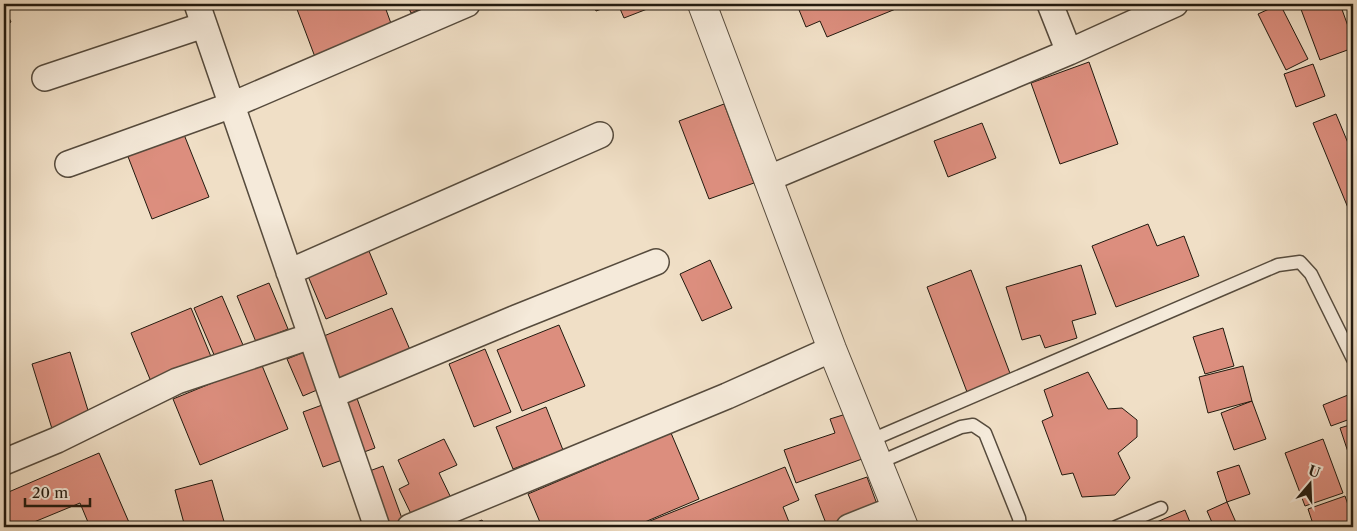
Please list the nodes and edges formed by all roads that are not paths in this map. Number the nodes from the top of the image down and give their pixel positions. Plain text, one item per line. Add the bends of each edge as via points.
1 (467, 4) edge
2 (702, 4) edge
3 (1050, 4) edge
4 (1175, 4) edge
5 (200, 14) edge
6 (1068, 52) junction
7 (45, 78) dead end
8 (232, 106) junction
9 (600, 136) dead end
10 (68, 164) dead end
11 (767, 179) junction
12 (656, 262) dead end
13 (289, 272) junction
14 (311, 336) junction
15 (832, 349) junction
16 (1353, 359) edge
17 (332, 395) junction
18 (874, 452) junction
19 (4, 462) edge
20 (1161, 508) dead end
21 (900, 518) edge
22 (377, 527) edge
23 (410, 527) edge
24 (849, 527) edge
25 (1020, 527) edge
26 (1116, 527) edge

1 - 8 street
2 - 11 street
3 - 6 street
4 - 6 street
5 - 7 street
5 - 8 street
6 - 11 street
8 - 10 street
8 - 13 street
9 - 13 street
11 - 15 street
12 - 17 street
13 - 14 street
14 - 17 street
14 - 19 street via 177,381 57,440
15 - 18 street
15 - 23 street
16 - 18 lane via 1311,274 1300,262 1278,265
17 - 22 street
18 - 21 street
18 - 25 lane via 973,425 985,433
20 - 26 lane
21 - 24 street

